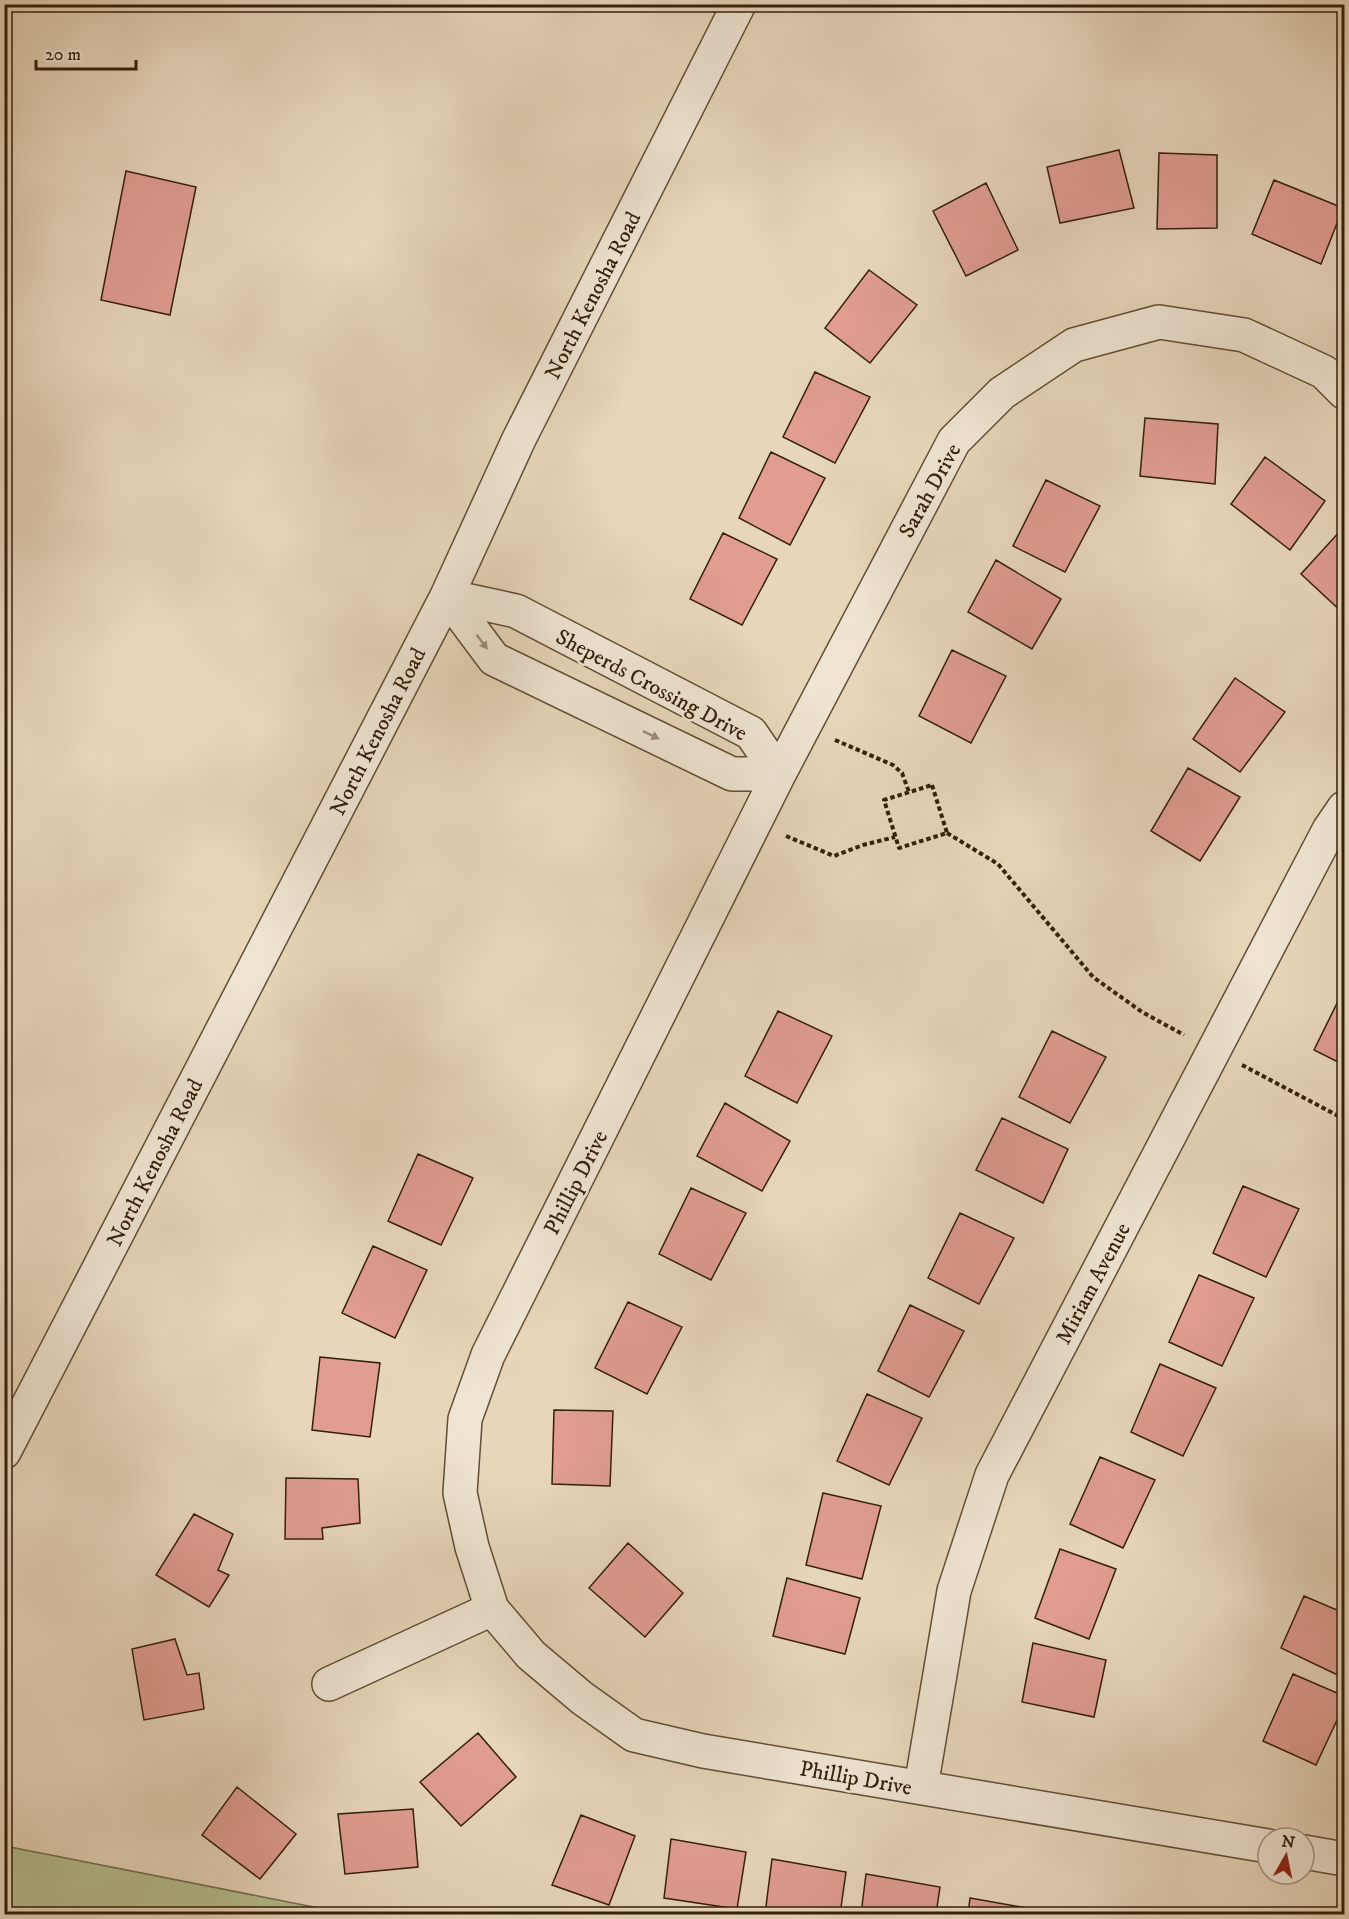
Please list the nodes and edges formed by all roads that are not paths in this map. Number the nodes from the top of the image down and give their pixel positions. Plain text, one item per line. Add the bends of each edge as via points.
1 (739, 4) edge
2 (1344, 392) edge
3 (447, 596) junction
4 (779, 774) junction
5 (1344, 808) edge
6 (4, 1452) edge
7 (492, 1609) junction
8 (328, 1684) dead end
9 (921, 1788) junction
10 (1256, 1844) edge
11 (1316, 1854) edge
12 (1344, 1859) edge

1 - 3 street, North Kenosha Road via 519,439
2 - 4 street, Sarah Drive via 1324,372 1244,334 1159,322 1074,345 1002,393 954,441
3 - 4 street, Sheperds Crossing Drive via 516,610 752,733
3 -> 4 street, Sheperds Crossing Drive via 494,659 732,774
3 - 6 street, North Kenosha Road
4 - 7 street, Phillip Drive via 488,1355 465,1419 460,1493
5 - 9 street, Miriam Avenue via 992,1475 954,1591
7 - 8 street
7 - 9 street, Phillip Drive via 531,1656 634,1735 703,1751
9 - 10 street, Phillip Drive
11 - 12 street

